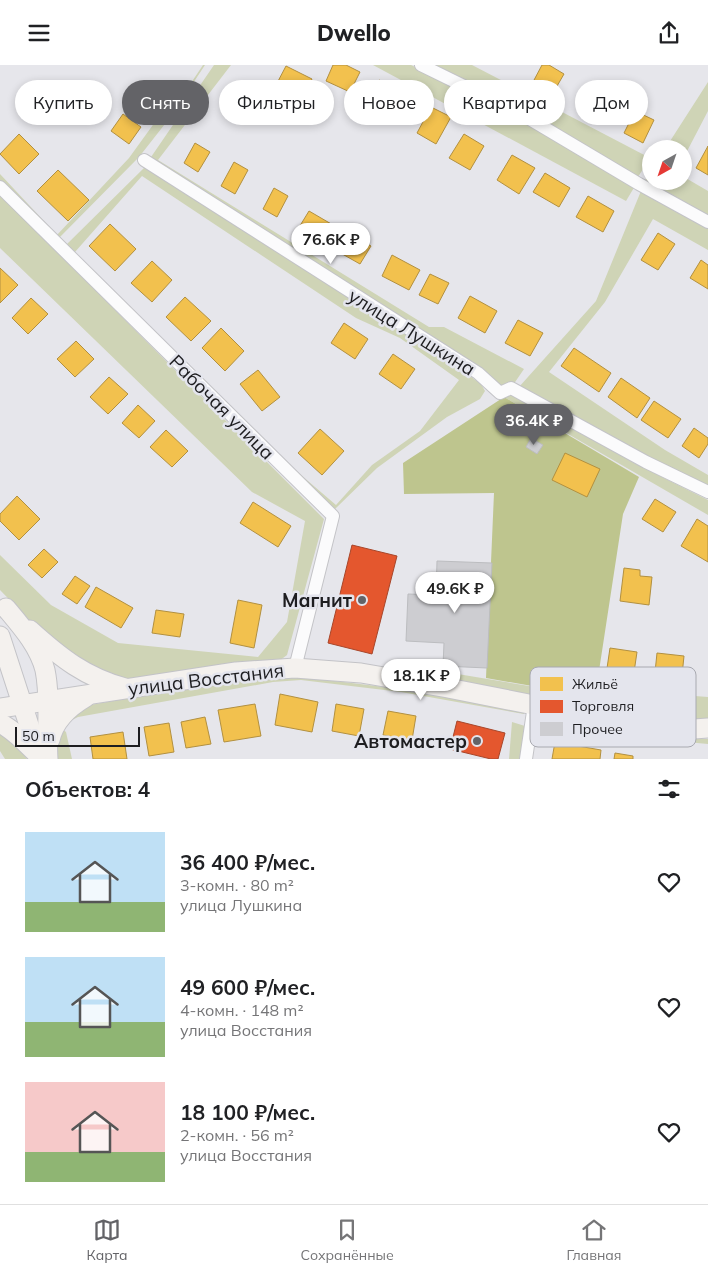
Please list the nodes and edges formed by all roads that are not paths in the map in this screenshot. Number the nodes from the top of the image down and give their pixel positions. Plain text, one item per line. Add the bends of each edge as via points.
1 (421, 65) edge
2 (144, 160) dead end
3 (0, 187) edge
4 (708, 222) edge
5 (708, 492) edge
6 (3, 605) edge
7 (1, 644) edge
8 (295, 668) junction
9 (129, 689) junction
10 (89, 695) junction
11 (47, 701) junction
12 (530, 704) edge
13 (23, 705) junction
14 (0, 707) edge
15 (0, 723) edge
16 (530, 732) edge
17 (44, 757) edge
18 (526, 759) edge

1 - 4 street via 523,115
2 - 5 street, улица Лушкина via 505,391
3 - 8 street, Рабочая улица via 333,516
6 - 9 main road via 54,652 78,669
6 - 11 main road via 31,640 44,668
7 - 13 main road
8 - 9 main road, улица Восстания via 236,671
8 - 12 main road, улица Восстания via 360,673
9 - 10 main road, улица Восстания
10 - 11 main road, улица Восстания
10 - 17 main road via 63,715 53,729
11 - 13 main road, улица Восстания
11 - 17 main road
13 - 14 main road, улица Восстания
13 - 17 main road
15 - 17 main road
16 - 18 street

